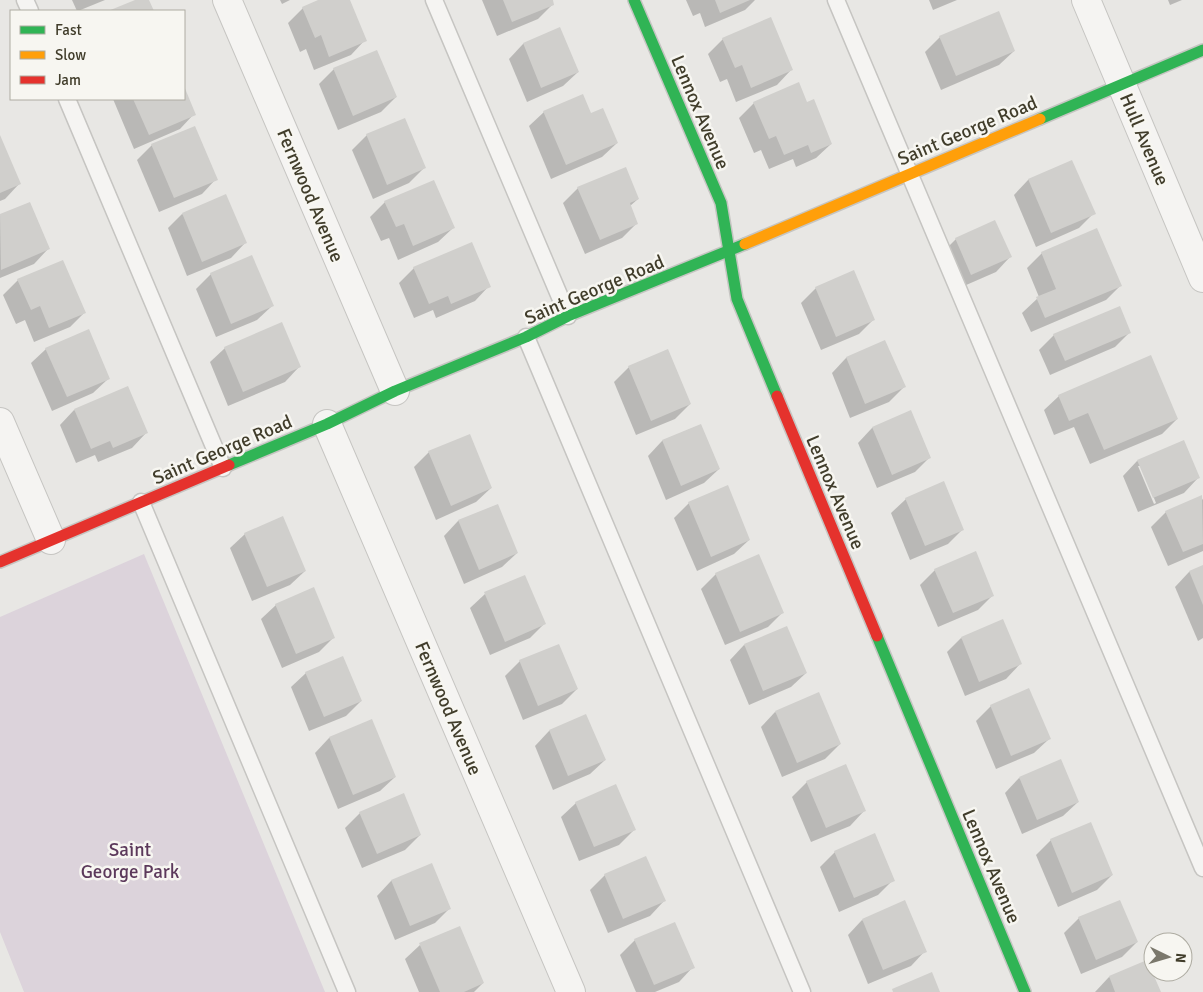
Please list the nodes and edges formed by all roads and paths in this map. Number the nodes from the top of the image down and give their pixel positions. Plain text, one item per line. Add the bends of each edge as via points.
1 (227, 0) edge
2 (434, 0) edge
3 (634, 0) edge
4 (836, 0) edge
5 (1086, 0) edge
6 (1203, 50) edge
7 (1122, 84) junction
8 (67, 100) edge
9 (909, 173) junction
10 (728, 249) junction
11 (1203, 278) edge
12 (568, 316) junction
13 (526, 337) junction
14 (395, 391) junction
15 (0, 422) edge
16 (326, 424) junction
17 (223, 468) junction
18 (141, 502) junction
19 (51, 540) junction
20 (0, 562) edge
21 (1203, 868) edge
22 (347, 992) edge
23 (571, 992) edge
24 (802, 992) edge
25 (1025, 992) edge

1 - 14 street, Fernwood Avenue
2 - 12 lane
3 - 10 street, Lennox Avenue via 721,203
4 - 9 lane
5 - 7 street, Hull Avenue
6 - 7 street, Saint George Road
7 - 9 street, Saint George Road
7 - 11 street, Hull Avenue
8 - 17 lane
9 - 10 street, Saint George Road
9 - 21 lane
10 - 12 street, Saint George Road
10 - 25 street, Lennox Avenue via 737,299
12 - 13 street, Saint George Road
13 - 14 street, Saint George Road
13 - 24 lane
14 - 16 street, Saint George Road
15 - 19 street
16 - 17 street, Saint George Road
16 - 23 street, Fernwood Avenue
17 - 18 street, Saint George Road
18 - 19 street, Saint George Road
18 - 22 lane
19 - 20 street, Saint George Road

